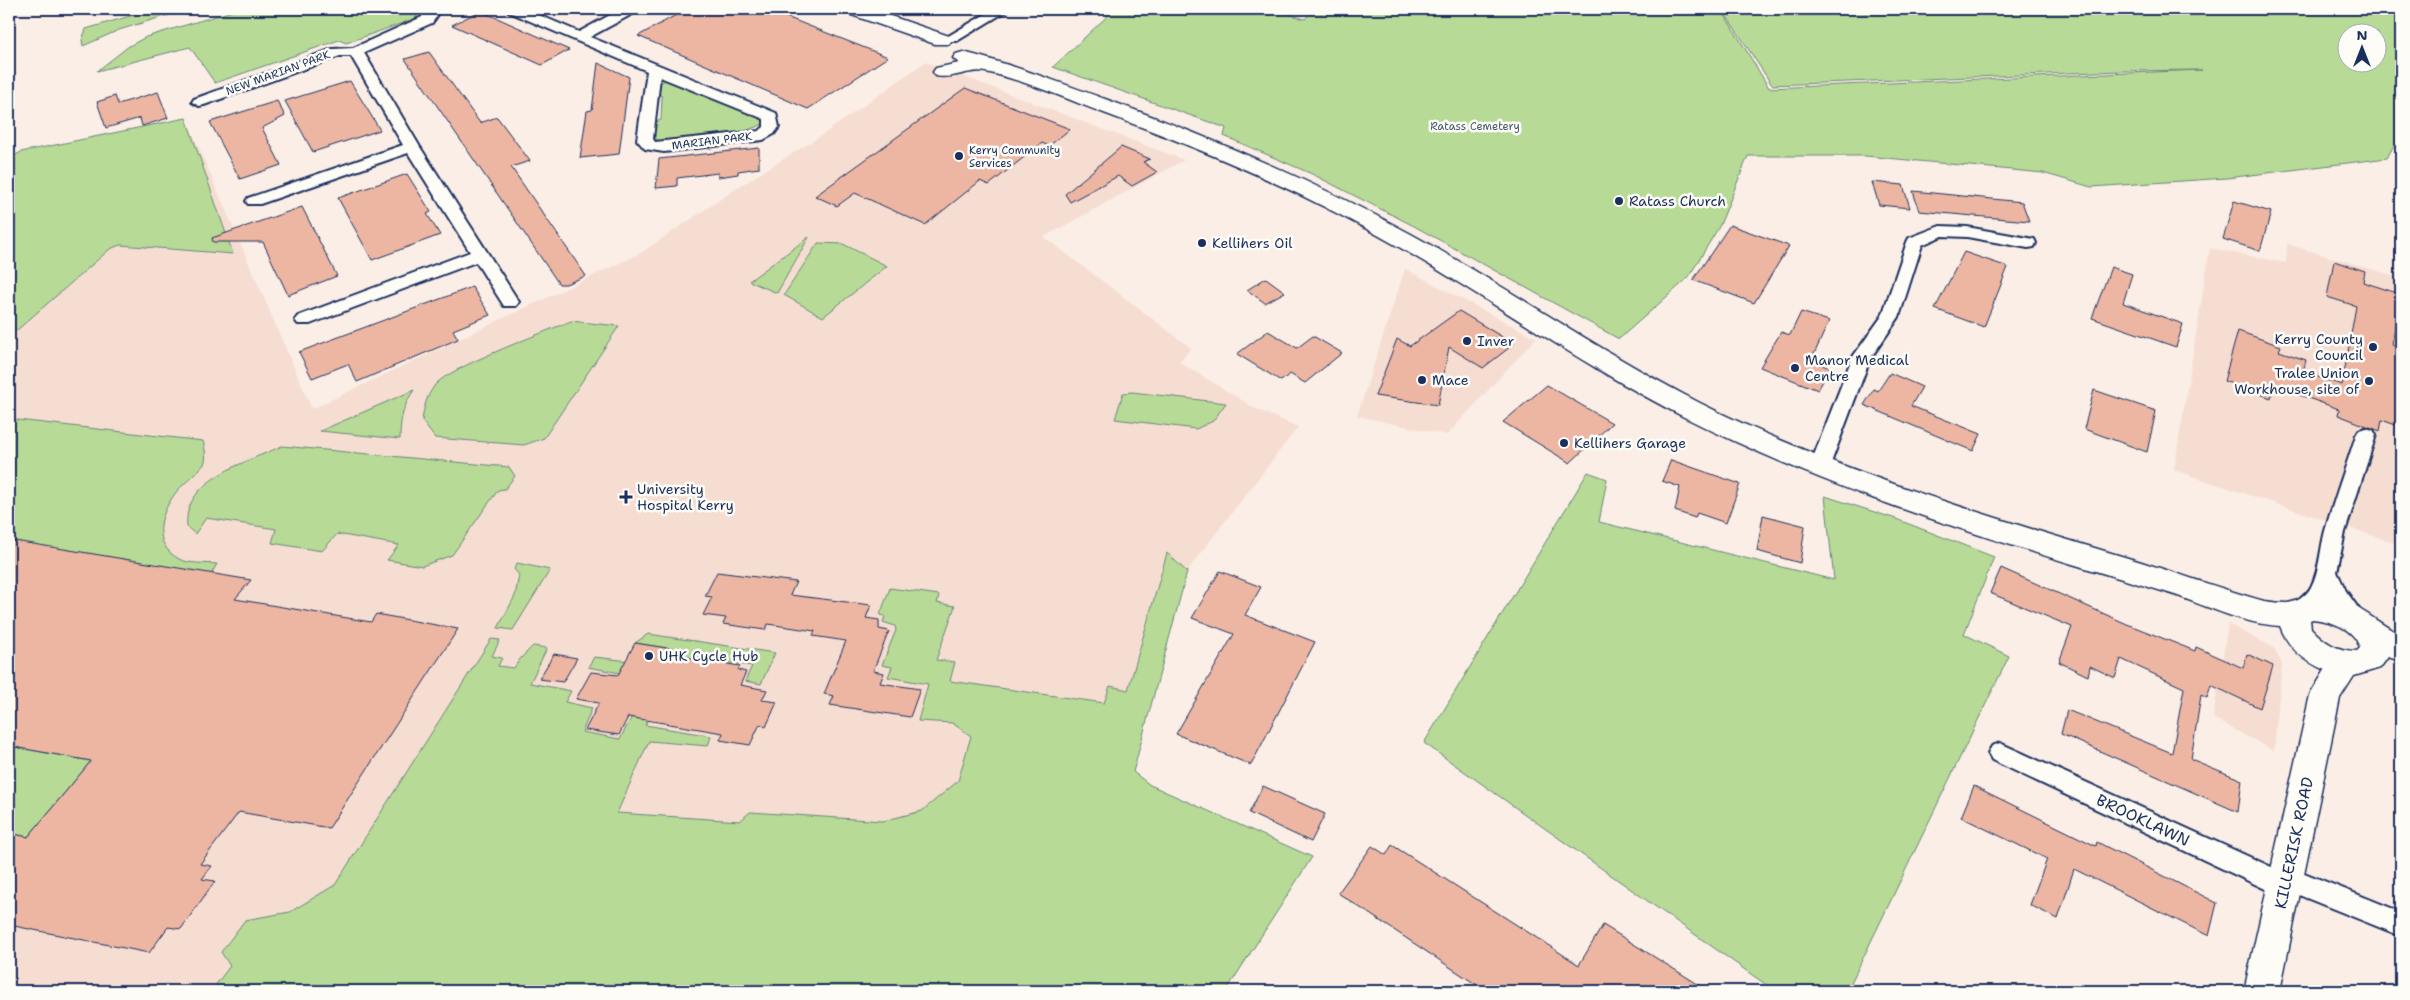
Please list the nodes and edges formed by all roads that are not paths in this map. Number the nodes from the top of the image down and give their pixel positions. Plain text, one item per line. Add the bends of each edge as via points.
1 (428, 9) edge
2 (514, 9) edge
3 (631, 9) edge
4 (862, 12) edge
5 (998, 12) edge
6 (581, 36) junction
7 (959, 49) junction
8 (356, 52) junction
9 (654, 69) junction
10 (943, 72) dead end
11 (199, 102) dead end
12 (412, 147) junction
13 (254, 201) dead end
14 (2028, 243) dead end
15 (480, 254) junction
16 (510, 302) dead end
17 (304, 320) dead end
18 (2366, 435) dead end
19 (1819, 468) junction
20 (2327, 572) junction
21 (2303, 628) junction
22 (2369, 647) edge
23 (2401, 649) edge
24 (2325, 695) junction
25 (2000, 753) dead end
26 (2286, 882) junction
27 (2401, 924) edge
28 (2262, 991) edge

1 - 8 street, NEW MARIAN PARK via 430,16 427,20
2 - 6 street, MARIAN PARK
3 - 6 street
4 - 7 main road
5 - 7 street
6 - 9 street, MARIAN PARK
7 - 10 main road
7 - 19 main road via 1241,160 1335,203 1406,241 1634,378 1693,410
8 - 11 street, NEW MARIAN PARK via 338,52
8 - 12 street
9 - 9 street, MARIAN PARK via 771,116 772,130 763,135 650,146 644,140
12 - 13 street
12 - 15 street
14 - 19 street via 1967,232 1940,231 1915,242 1890,316 1861,358
15 - 16 street
15 - 17 street
18 - 20 street via 2335,532
19 - 21 main road via 1980,525 2176,584
20 - 21 street
20 - 22 street via 2334,593
21 - 22 main road via 2329,658
21 - 22 main road via 2325,608 2343,614
21 - 24 main road, KILLERISK ROAD via 2322,674
22 - 23 main road
22 - 24 main road, KILLERISK ROAD
24 - 26 main road, KILLERISK ROAD
25 - 26 street, BROOKLAWN
26 - 27 street, BROOKLAWN
26 - 28 main road, KILLERISK ROAD

